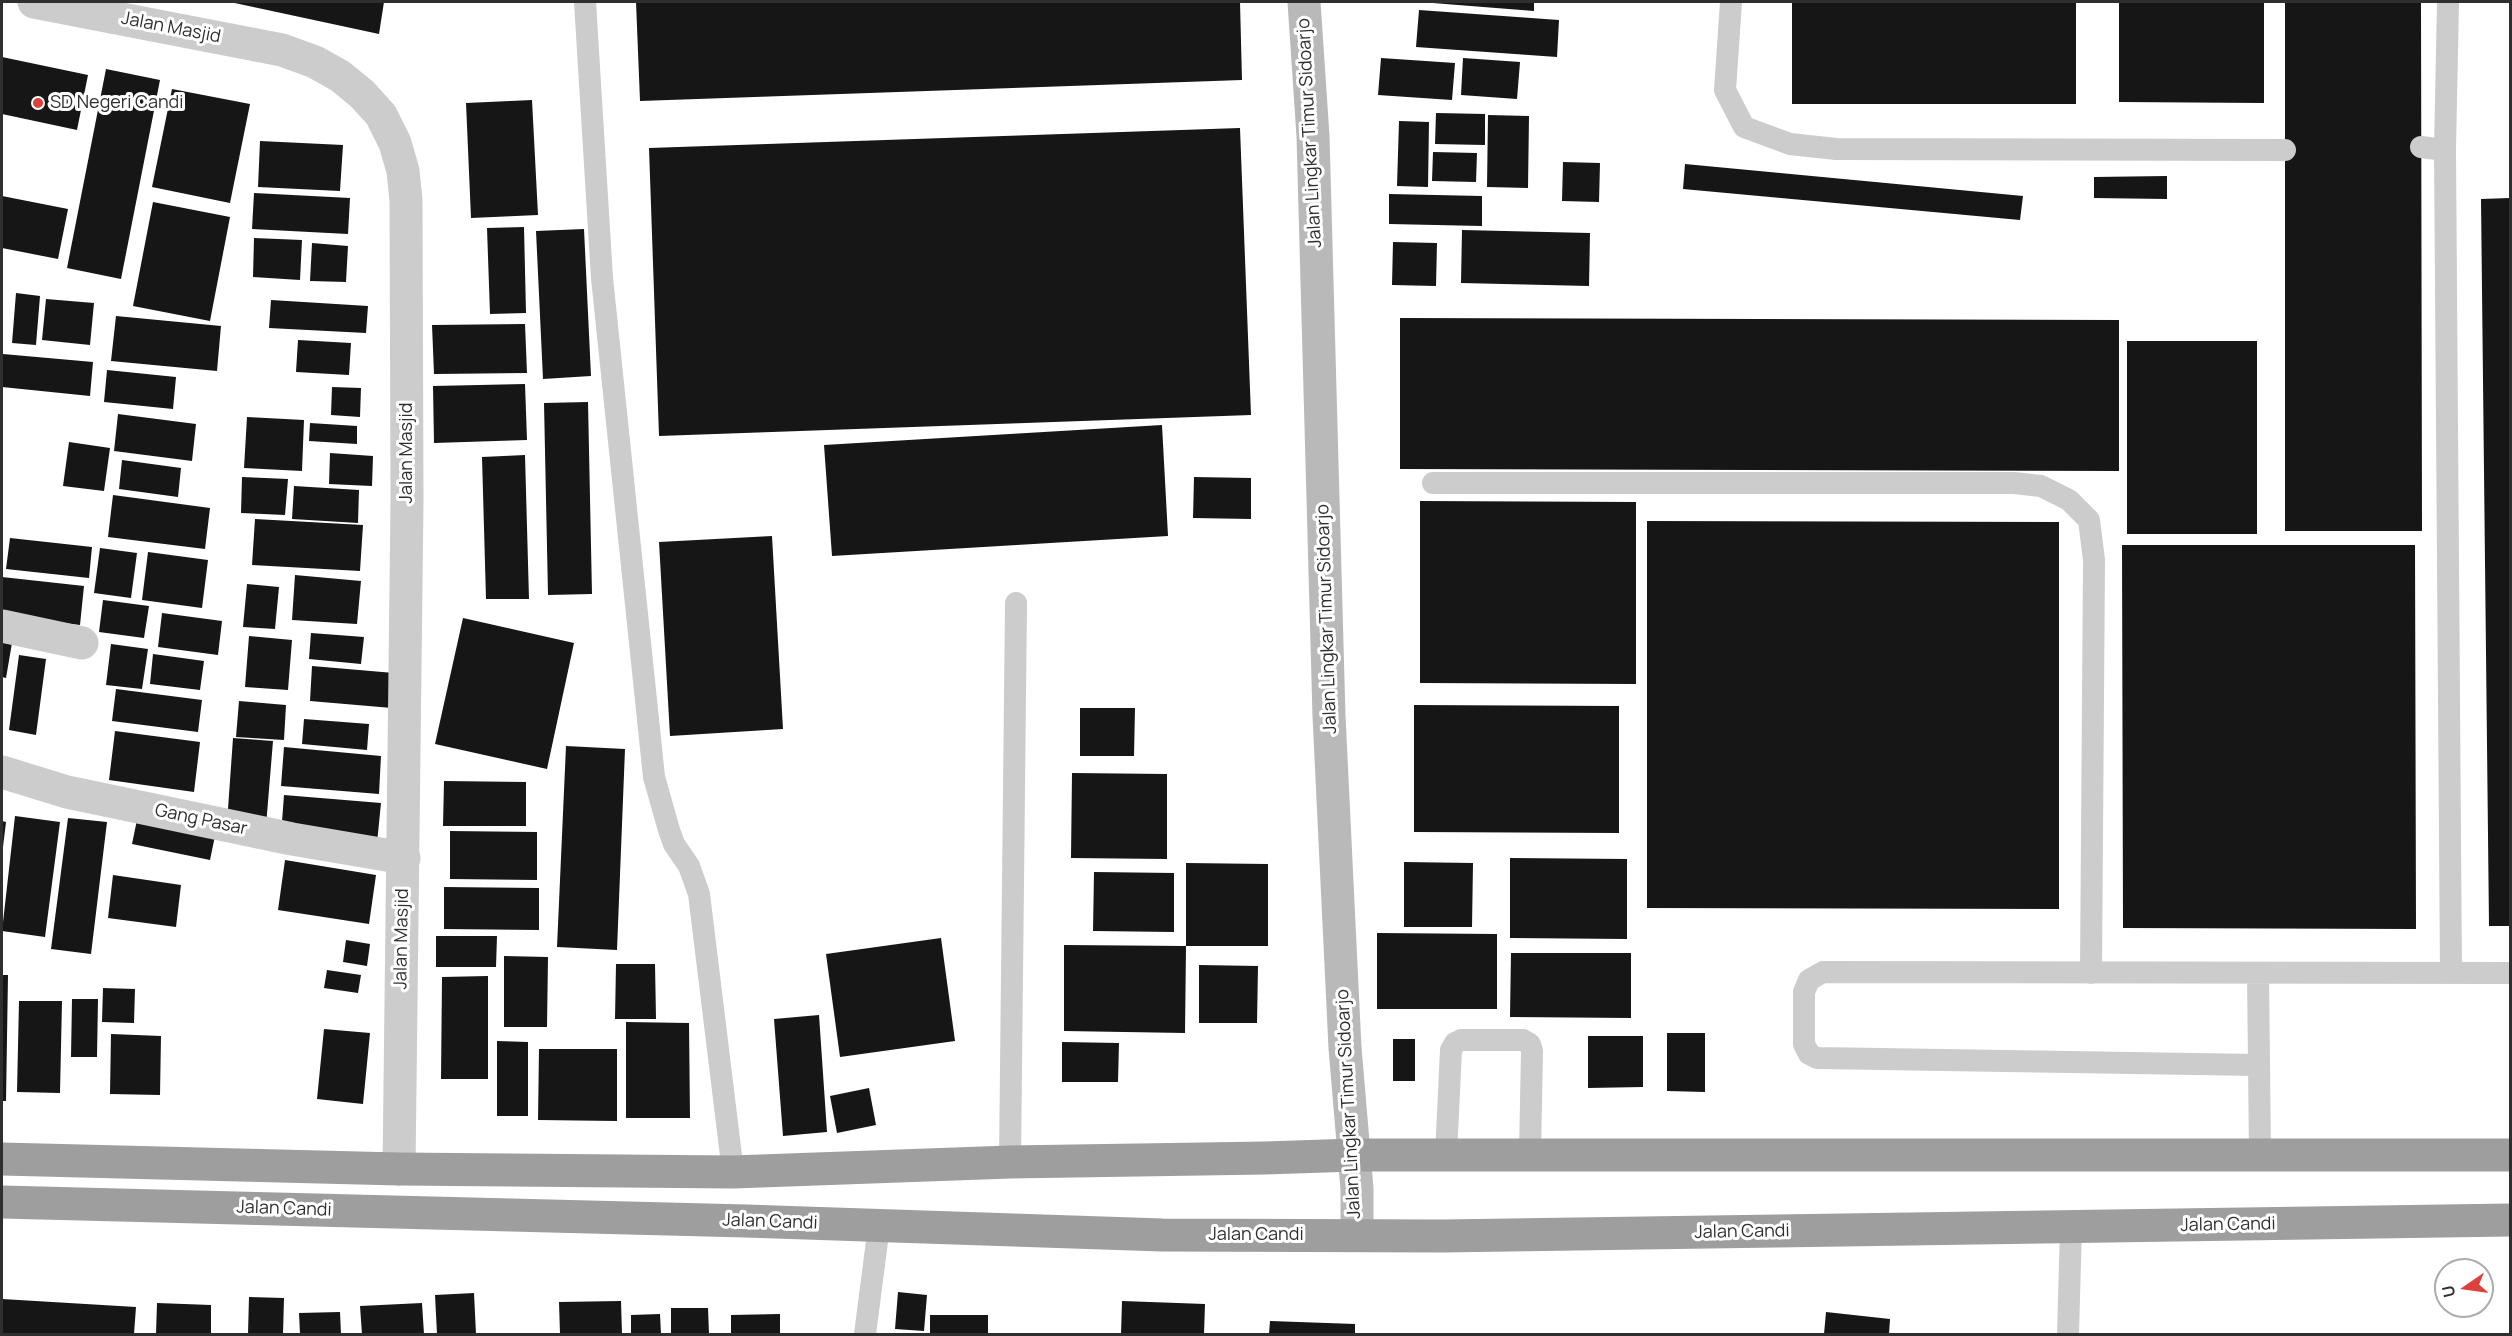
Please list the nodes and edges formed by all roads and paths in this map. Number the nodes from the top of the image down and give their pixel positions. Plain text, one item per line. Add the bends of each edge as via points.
1 (34, 2) edge
2 (585, 2) edge
3 (1304, 2) edge
4 (1731, 2) edge
5 (2448, 2) edge
6 (2421, 147) dead end
7 (2285, 150) dead end
8 (2445, 150) junction
9 (1433, 483) dead end
10 (1016, 603) dead end
11 (2, 626) edge
12 (82, 643) dead end
13 (2, 772) edge
14 (404, 858) junction
15 (2091, 973) junction
16 (2258, 973) junction
17 (2451, 973) junction
18 (2511, 973) edge
19 (2258, 1065) junction
20 (1530, 1154) junction
21 (2260, 1154) junction
22 (1355, 1155) junction
23 (1446, 1155) junction
24 (2511, 1155) edge
25 (2, 1159) edge
26 (1010, 1162) junction
27 (399, 1169) junction
28 (733, 1172) junction
29 (2, 1202) edge
30 (2511, 1220) edge
31 (879, 1226) junction
32 (2072, 1227) junction
33 (1357, 1235) junction
34 (865, 1335) edge
35 (2067, 1335) edge

1 - 14 street, Jalan Masjid via 282,50 315,62 362,94 381,115 394,143 403,171 406,200
2 - 28 lane via 602,278 654,777 674,844 689,866 699,894
3 - 22 main road, Jalan Lingkar Timur Sidoarjo via 1313,136 1329,716 1345,1048
4 - 7 lane via 1725,90 1744,127 1790,144 1836,149
5 - 8 lane
6 - 8 lane
8 - 17 lane
9 - 15 lane via 2014,483 2041,486 2069,500 2089,520 2094,560
10 - 26 lane
11 - 12 street
13 - 14 street, Gang Pasar via 78,794
14 - 27 street, Jalan Masjid
15 - 16 lane
15 - 19 lane via 1823,972 1809,980 1804,993 1804,1044 1809,1054 1817,1058
16 - 17 lane
16 - 19 lane
17 - 18 lane
19 - 21 lane
20 - 21 highway
20 - 23 highway
20 - 23 lane via 1530,1044 1523,1040 1461,1040 1451,1050
21 - 24 highway
22 - 23 highway
22 - 26 highway
22 - 33 main road, Jalan Lingkar Timur Sidoarjo
25 - 27 highway
26 - 28 highway
27 - 28 highway
29 - 31 highway, Jalan Candi
30 - 32 highway, Jalan Candi
31 - 33 highway, Jalan Candi via 1162,1235
31 - 34 lane
32 - 33 highway, Jalan Candi
32 - 35 lane

